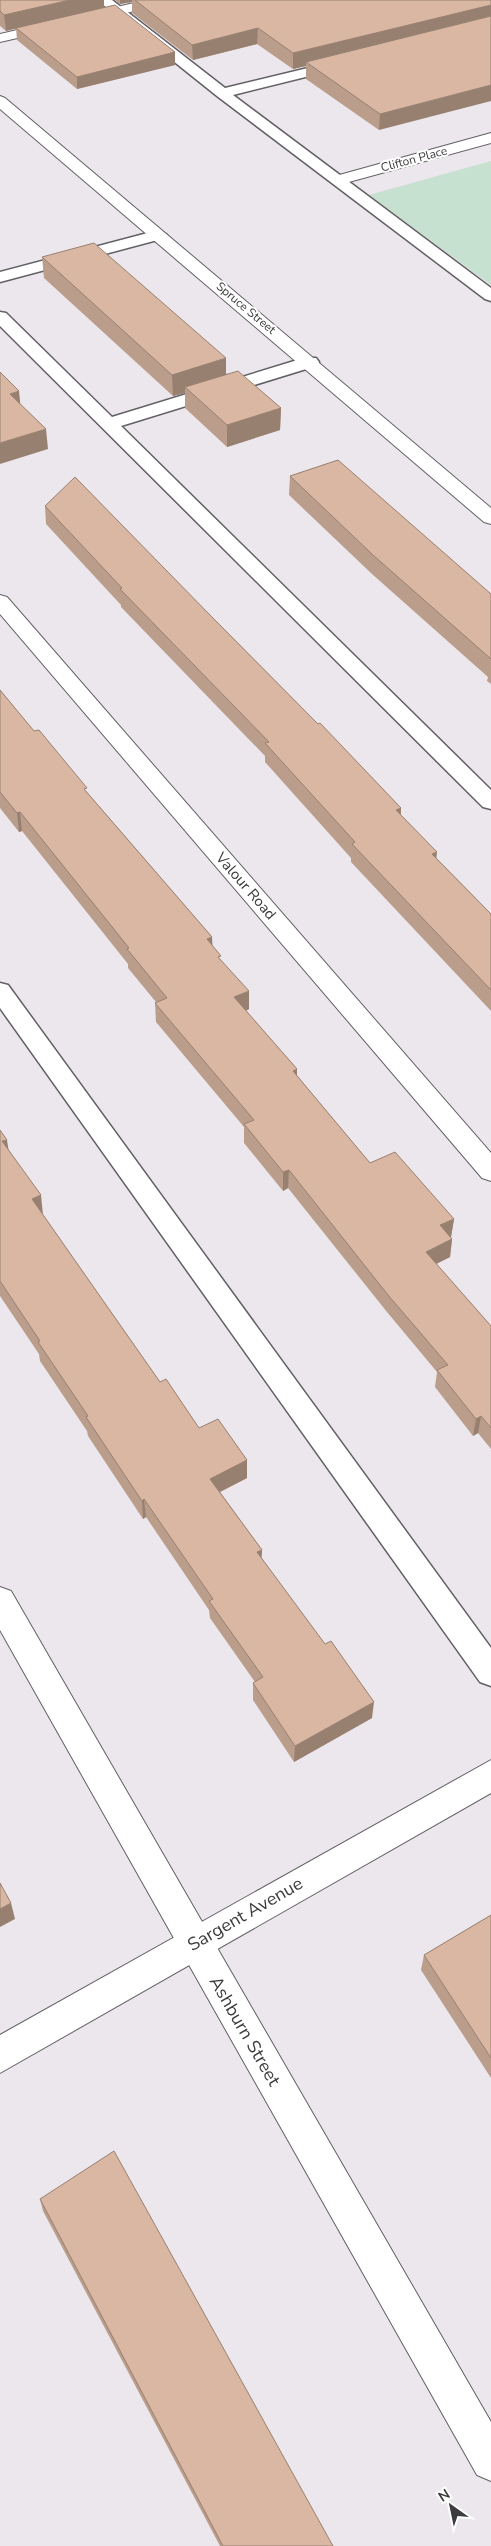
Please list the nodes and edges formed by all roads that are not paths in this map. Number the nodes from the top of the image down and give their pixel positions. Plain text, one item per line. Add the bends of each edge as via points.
1 (104, 0) edge
2 (165, 0) edge
3 (117, 11) junction
4 (0, 38) edge
5 (357, 60) edge
6 (222, 93) junction
7 (0, 101) edge
8 (491, 138) edge
9 (338, 180) junction
10 (160, 235) junction
11 (0, 277) edge
12 (491, 296) edge
13 (0, 317) edge
14 (310, 362) junction
15 (109, 424) junction
16 (491, 518) edge
17 (0, 601) edge
18 (491, 802) edge
19 (0, 991) edge
20 (491, 1171) edge
21 (0, 1601) edge
22 (491, 1672) edge
23 (491, 1775) edge
24 (195, 1943) junction
25 (0, 2055) edge
26 (491, 2461) edge

1 - 3 lane
2 - 3 street
3 - 4 street
3 - 6 lane
5 - 6 lane
6 - 9 lane
7 - 10 street, Spruce Street
8 - 9 street, Clifton Place
9 - 12 lane
10 - 11 lane
10 - 14 street, Spruce Street
13 - 15 lane
14 - 15 lane
14 - 16 street, Spruce Street
15 - 18 lane
17 - 20 street, Valour Road
19 - 22 lane
21 - 24 street, Ashburn Street
23 - 24 street, Sargent Avenue
24 - 25 street, Sargent Avenue
24 - 26 street, Ashburn Street

